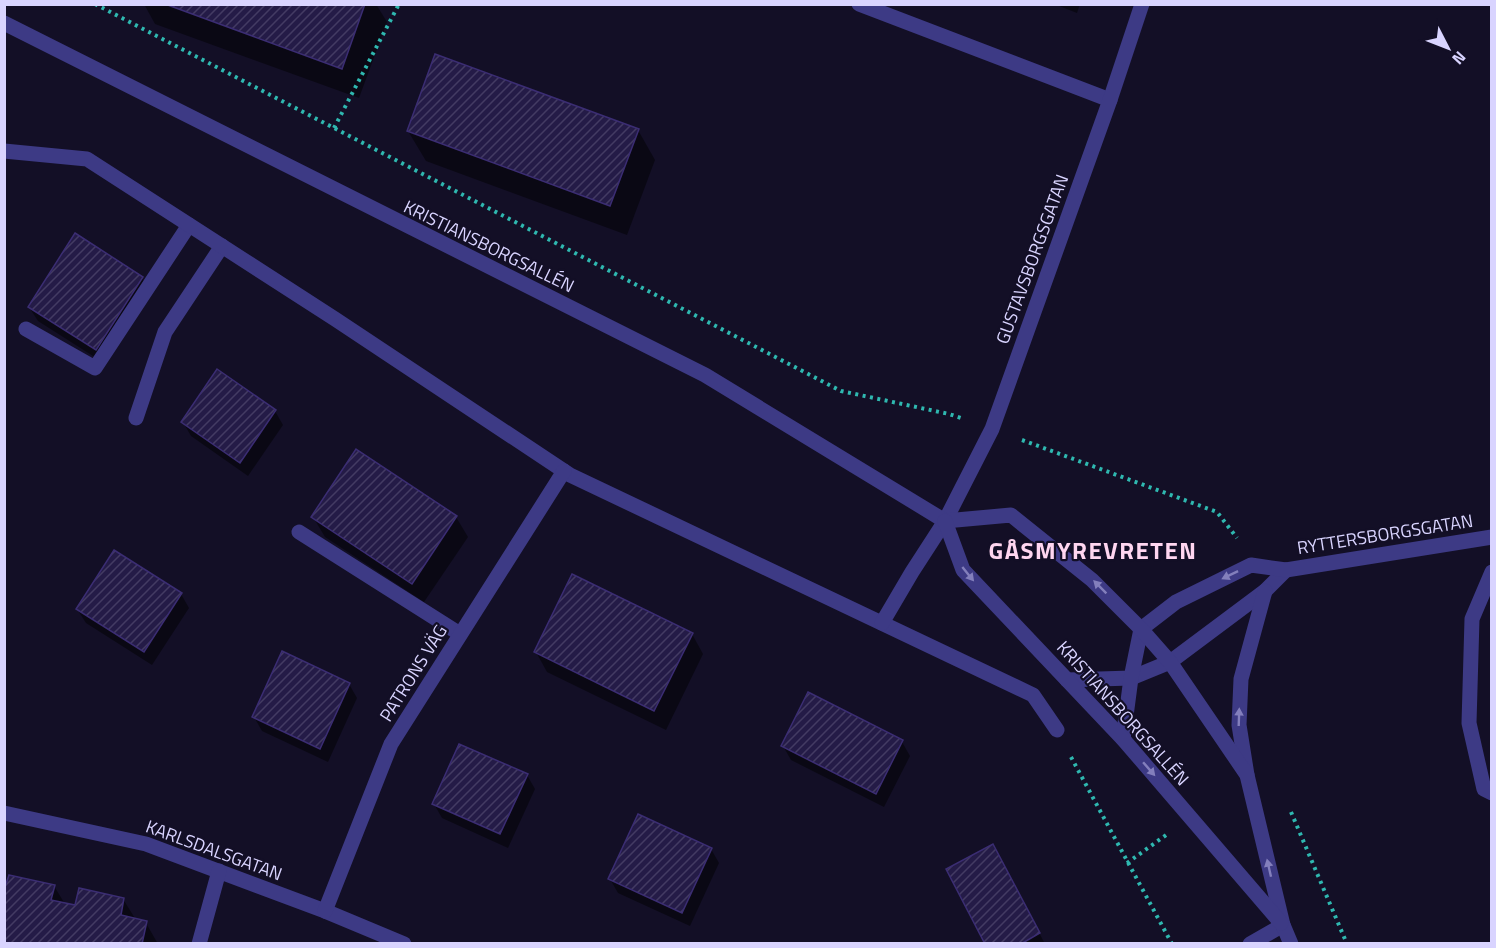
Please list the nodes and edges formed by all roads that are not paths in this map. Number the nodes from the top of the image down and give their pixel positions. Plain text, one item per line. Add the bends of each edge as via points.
1 (859, 4) edge
2 (1142, 4) edge
3 (4, 24) edge
4 (1110, 100) junction
5 (4, 151) edge
6 (189, 225) junction
7 (222, 246) junction
8 (26, 329) dead end
9 (136, 418) dead end
10 (564, 471) junction
11 (945, 521) junction
12 (299, 532) dead end
13 (1491, 537) edge
14 (1286, 570) junction
15 (1491, 572) edge
16 (1265, 591) junction
17 (882, 623) junction
18 (1141, 628) junction
19 (460, 634) junction
20 (1170, 662) junction
21 (1131, 678) junction
22 (1067, 680) junction
23 (1057, 729) road end
24 (1123, 739) junction
25 (1247, 775) junction
26 (1491, 793) edge
27 (4, 813) edge
28 (219, 872) junction
29 (325, 911) junction
30 (1283, 925) junction
31 (199, 944) edge
32 (404, 944) edge
33 (1250, 944) edge
34 (1291, 944) edge

1 - 4 street
2 - 4 street, GUSTAVSBORGSGATAN
3 - 11 street, KRISTIANSBORGSALLÉN via 705,375
4 - 11 street, GUSTAVSBORGSGATAN via 992,429
5 - 6 street via 87,159
6 - 7 street
6 - 8 street via 95,368
7 - 9 street via 165,332
7 - 10 street
10 - 17 street
10 - 19 street, PATRONS VÄG
11 - 17 street
18 -> 11 street, KRISTIANSBORGSALLÉN via 1092,580 1011,515
11 -> 22 street, KRISTIANSBORGSALLÉN via 963,570
12 - 19 street
13 - 14 street, RYTTERSBORGSGATAN
14 - 16 street, RYTTERSBORGSGATAN
14 -> 18 street, RYTTERSBORGSGATAN via 1251,565 1176,602
15 - 26 street via 1472,619 1469,723 1485,789
16 - 20 street, RYTTERSBORGSGATAN
25 -> 16 street, RYTTERSBORGSGATAN via 1239,725 1241,679
17 - 23 street via 1033,695
18 - 20 street, KRISTIANSBORGSALLÉN
18 - 21 street
19 - 29 street, PATRONS VÄG via 391,744
20 - 21 street, RYTTERSBORGSGATAN
20 - 25 street, KRISTIANSBORGSALLÉN
21 - 22 street, RYTTERSBORGSGATAN
21 - 24 street
22 - 24 street, KRISTIANSBORGSALLÉN
24 -> 30 street, KRISTIANSBORGSALLÉN
30 -> 25 street, KRISTIANSBORGSALLÉN
27 - 28 street, KARLSDALSGATAN via 146,844
28 - 29 street, KARLSDALSGATAN
28 - 31 street
29 - 32 street, KARLSDALSGATAN
30 - 33 street
30 - 34 street, KRISTIANSBORGSALLÉN

